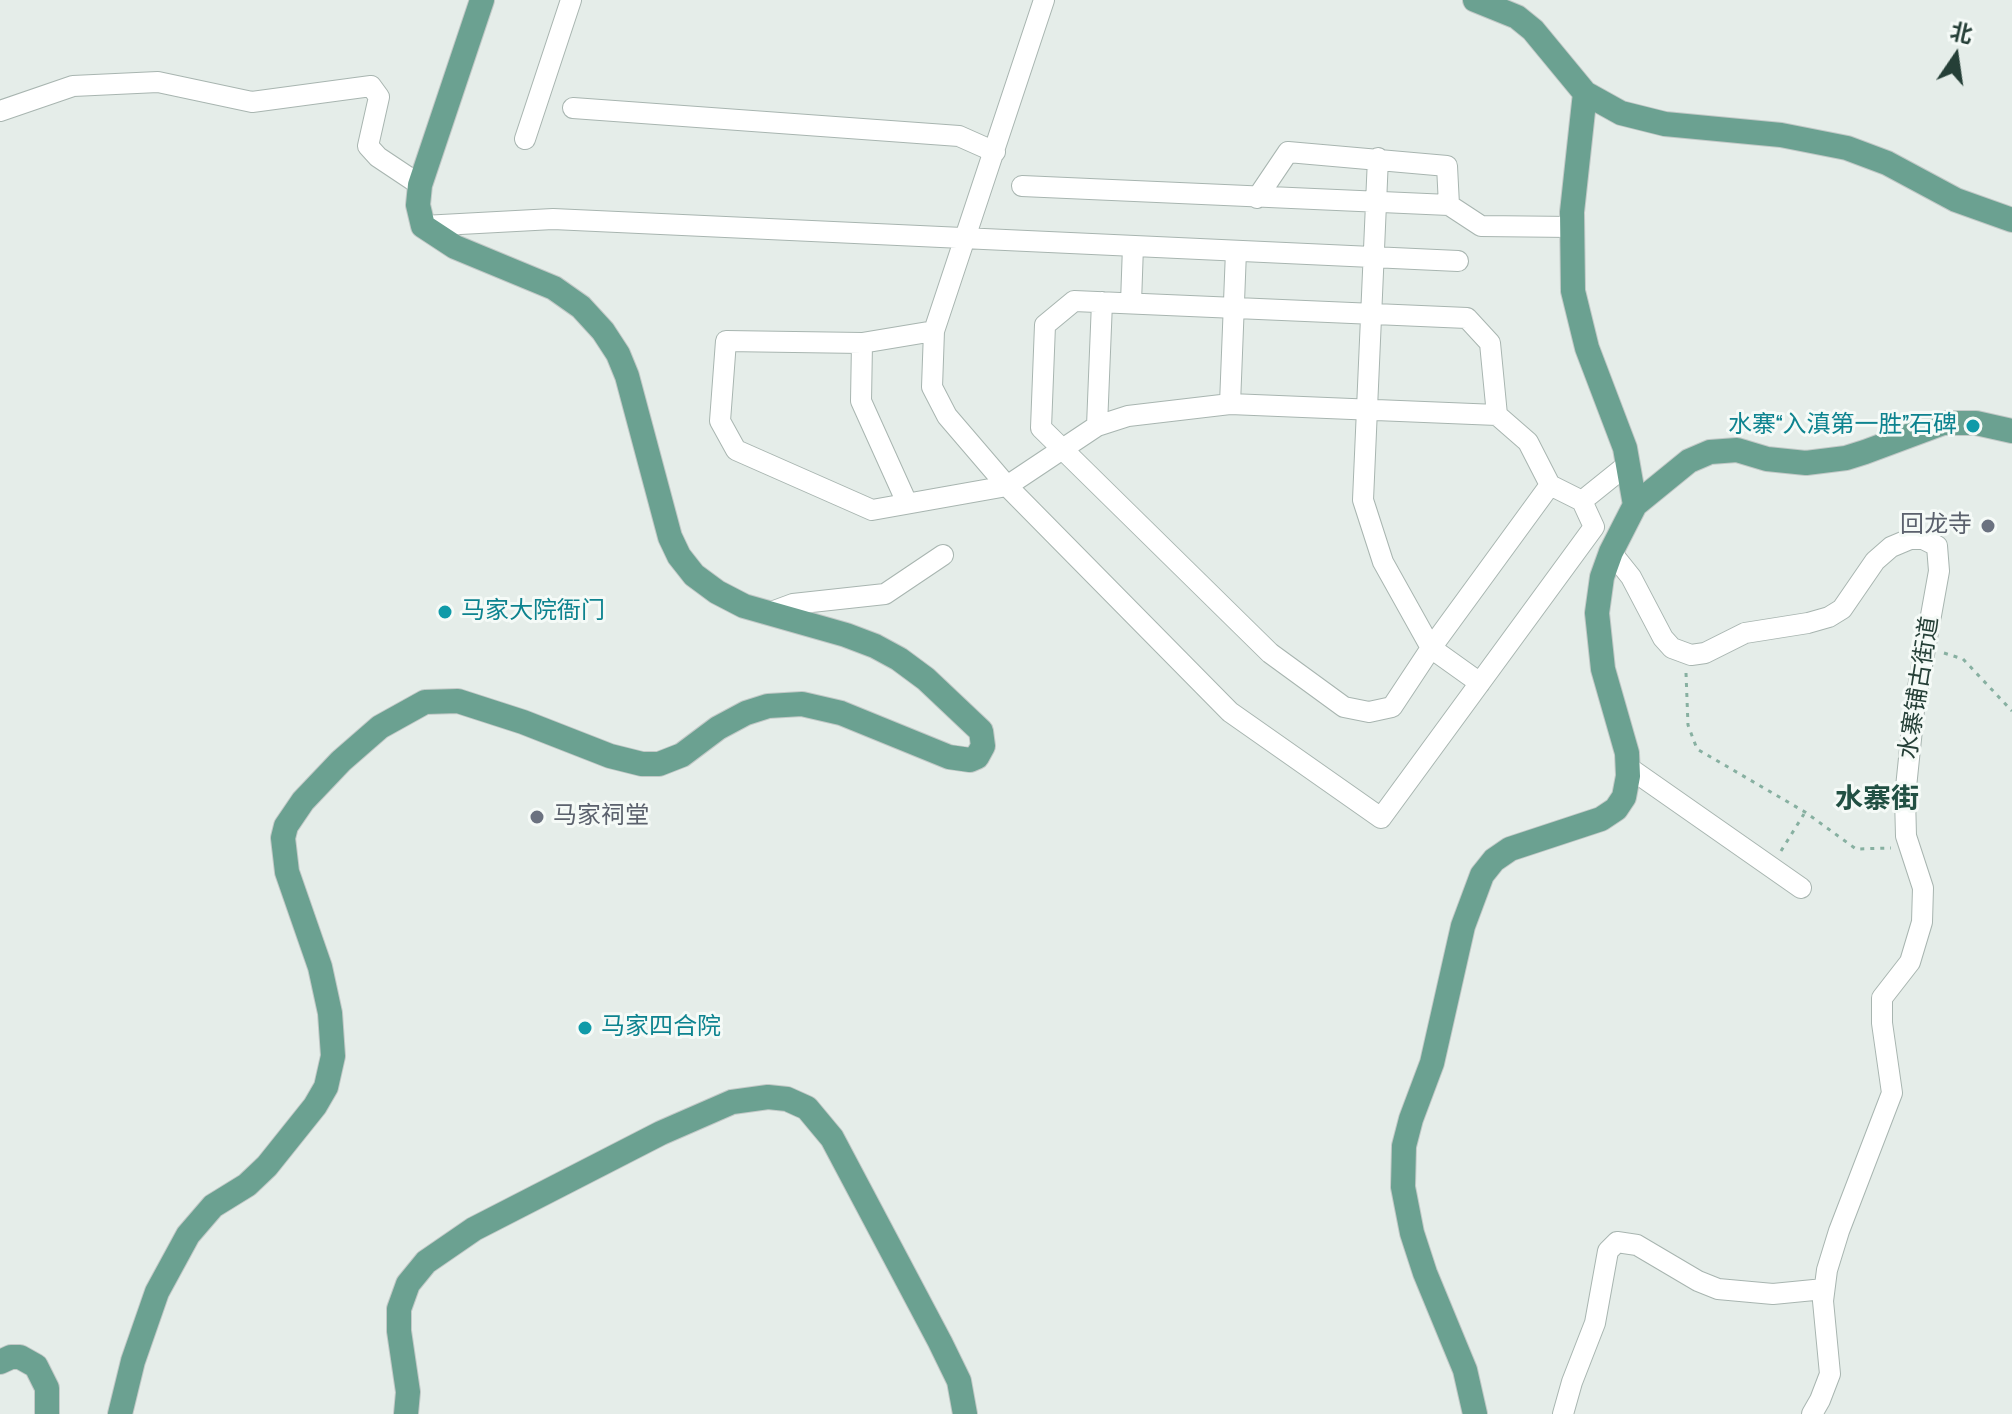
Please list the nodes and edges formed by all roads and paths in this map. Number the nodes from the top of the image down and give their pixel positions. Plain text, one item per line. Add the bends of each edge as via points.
1 (482, 0) edge
2 (571, 0) edge
3 (1044, 0) edge
4 (1475, 0) edge
5 (1585, 93) junction
6 (573, 108) dead end
7 (0, 111) edge
8 (525, 139) dead end
9 (995, 152) junction
10 (1378, 158) junction
11 (420, 185) junction
12 (1022, 186) dead end
13 (1257, 198) junction
14 (1376, 202) junction
15 (1449, 205) junction
16 (2012, 220) edge
17 (423, 226) junction
18 (1572, 227) junction
19 (964, 239) junction
20 (1133, 246) junction
21 (1236, 251) junction
22 (1374, 257) junction
23 (1458, 261) dead end
24 (1102, 302) junction
25 (1131, 303) junction
26 (1234, 308) junction
27 (1372, 314) junction
28 (934, 331) junction
29 (862, 343) junction
30 (1230, 404) junction
31 (1367, 412) junction
32 (1497, 415) junction
33 (1097, 426) junction
34 (2012, 431) edge
35 (1064, 448) junction
36 (1628, 464) junction
37 (1550, 485) junction
38 (1007, 486) junction
39 (1582, 501) junction
40 (907, 503) junction
41 (1635, 505) junction
42 (1611, 552) junction
43 (943, 555) dead end
44 (766, 614) junction
45 (1431, 648) junction
46 (1925, 648) junction
47 (1685, 653) junction
48 (1480, 683) junction
49 (2012, 711) edge
50 (1628, 767) junction
51 (1805, 812) junction
52 (1909, 847) junction
53 (1770, 868) junction
54 (1801, 888) dead end
55 (1824, 1289) junction
56 (0, 1362) edge
57 (47, 1414) edge
58 (120, 1414) edge
59 (406, 1414) edge
60 (965, 1414) edge
61 (1475, 1414) edge
62 (1563, 1414) edge
63 (1812, 1414) edge

1 - 11 main road
2 - 8 street
3 - 9 street
4 - 5 main road via 1505,11 1533,30
5 - 16 main road via 1641,119 1847,148 1956,200
5 - 18 main road
6 - 9 street via 959,136
7 - 11 street via 73,86 158,82 252,102 371,86 379,97 368,146
9 - 19 street
10 - 13 street via 1288,152
10 - 14 street
10 - 15 street via 1447,166
11 - 17 main road
12 - 13 street
13 - 14 street
14 - 15 street
14 - 22 street
15 - 18 street via 1481,226
17 - 19 street via 553,219
17 - 44 main road via 455,247 554,288 593,319 627,376 662,514 679,556 717,592
18 - 36 main road via 1578,318
19 - 20 street
19 - 28 street
20 - 21 street
20 - 25 street
21 - 22 street
21 - 26 street
22 - 23 street
22 - 27 street
24 - 25 street
24 - 33 street
24 - 35 street via 1074,301 1045,325 1041,428
25 - 26 street
26 - 27 street
26 - 30 street
27 - 31 street
27 - 32 street via 1467,318 1490,343
28 - 29 street
28 - 38 street via 932,387 947,416
29 - 40 street via 861,401
29 - 40 street via 726,341 720,421 736,450 872,510
30 - 31 street
30 - 33 street via 1128,416
31 - 32 street
31 - 45 street via 1363,500 1383,562
32 - 37 street via 1528,442
33 - 35 street
34 - 41 main road via 1943,423 1856,455 1806,463 1737,450 1710,452 1689,461
35 - 38 street
35 - 45 street via 1270,653 1344,707 1369,712 1392,707
36 - 39 street
36 - 41 main road
37 - 39 street
37 - 45 street
38 - 40 street
38 - 48 street via 1230,712 1381,818
39 - 48 street via 1594,527
41 - 42 main road
42 - 47 street via 1631,577 1663,638
42 - 50 main road via 1598,599 1598,629
43 - 44 street via 885,594 793,604
44 - 58 main road via 846,635 899,659 981,731 981,752 970,760 949,757 841,713 802,704 746,713 659,764 610,756 458,701 425,702 380,727 303,801 283,838 287,872 330,1013 333,1056 326,1087 267,1166 204,1213 188,1235 157,1292
45 - 48 street
46 - 47 street, 水寨铺古街道 via 1939,571 1937,546 1910,539 1875,561 1842,609 1829,617 1745,633 1705,653
46 - 49 path via 1963,659
46 - 52 street, 水寨铺古街道 via 1906,773
47 - 51 path via 1688,725 1697,749
50 - 53 street
50 - 61 main road via 1624,797 1610,815 1510,849 1482,875 1463,926 1432,1063 1407,1134 1403,1187 1412,1233 1465,1370
51 - 52 path via 1856,849
51 - 53 path
52 - 55 street, 水寨铺古街道 via 1924,903 1910,962 1882,998 1892,1093 1839,1231
53 - 54 street
55 - 62 street via 1773,1294 1718,1289 1637,1245 1617,1242 1608,1251 1595,1323
55 - 63 street, 水寨铺古街道 via 1830,1374
56 - 57 main road via 20,1357 36,1366 47,1388
59 - 60 main road via 399,1309 408,1284 426,1262 474,1229 661,1133 732,1102 768,1097 807,1108 832,1138 953,1368

